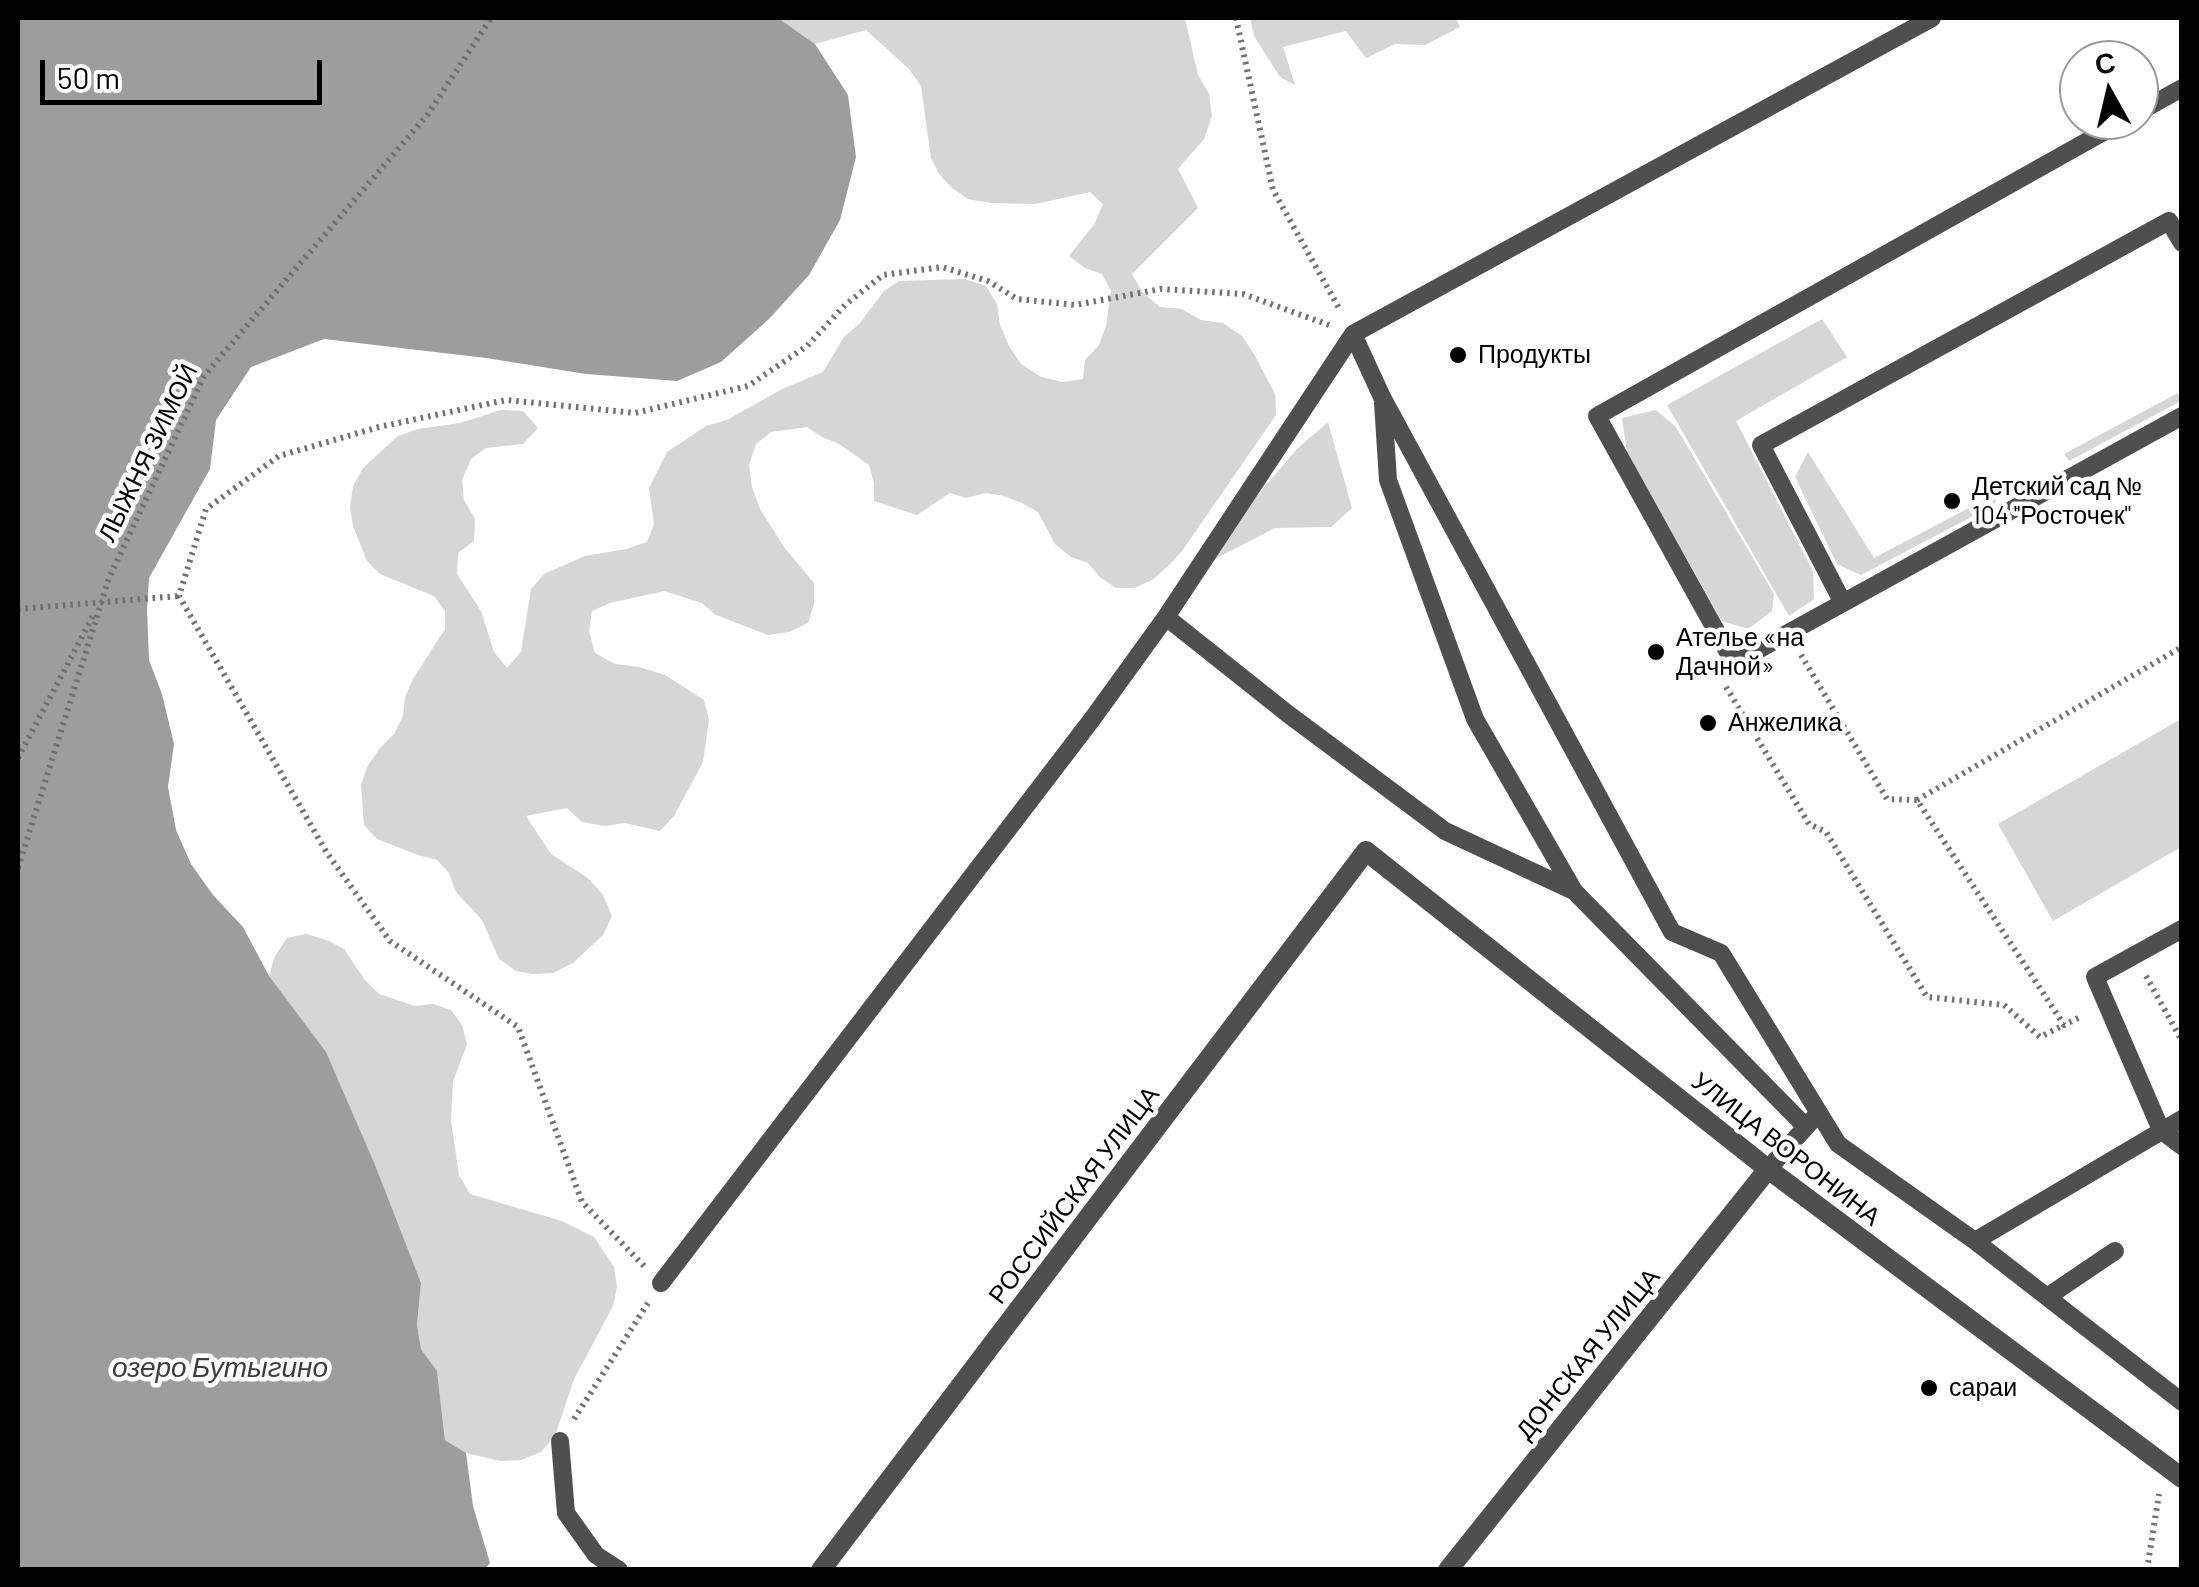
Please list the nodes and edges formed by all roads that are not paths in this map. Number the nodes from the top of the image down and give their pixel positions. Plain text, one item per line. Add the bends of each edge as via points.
1 (1932, 18) edge
2 (2182, 88) edge
3 (2159, 101) edge
4 (2088, 140) edge
5 (2182, 242) edge
6 (1354, 334) junction
7 (1382, 397) junction
8 (2182, 416) edge
9 (1843, 603) junction
10 (1166, 617) junction
11 (1366, 851) joint
12 (1574, 892) junction
13 (2182, 929) edge
14 (1812, 1120) junction
15 (2182, 1120) edge
16 (2160, 1130) junction
17 (2182, 1146) edge
18 (1768, 1170) junction
19 (1975, 1241) junction
20 (2114, 1251) dead end
21 (661, 1283) road end
22 (2046, 1297) junction
23 (2182, 1402) edge
24 (560, 1442) road end
25 (2182, 1478) edge
26 (619, 1570) edge
27 (821, 1570) edge
28 (1448, 1570) edge

1 - 6 lane
2 - 3 lane
4 - 9 lane via 1597,416 1734,663
5 - 9 lane via 2170,221 1761,445
6 - 7 lane
6 - 10 lane
7 - 12 lane via 1388,480 1475,719
7 - 14 lane via 1672,932 1721,953
8 - 9 lane
10 - 12 lane via 1444,831
10 - 21 lane
11 - 18 street, УЛИЦА ВОРОНИНА
11 - 27 street, РОССИЙСКАЯ УЛИЦА
12 - 14 lane
13 - 16 lane via 2095,977
14 - 18 lane
14 - 19 lane
15 - 16 lane
16 - 17 lane
16 - 19 lane
18 - 25 street, УЛИЦА ВОРОНИНА
18 - 28 street, ДОНСКАЯ УЛИЦА
19 - 22 lane
20 - 22 lane
22 - 23 lane
24 - 26 lane via 566,1513 596,1555

